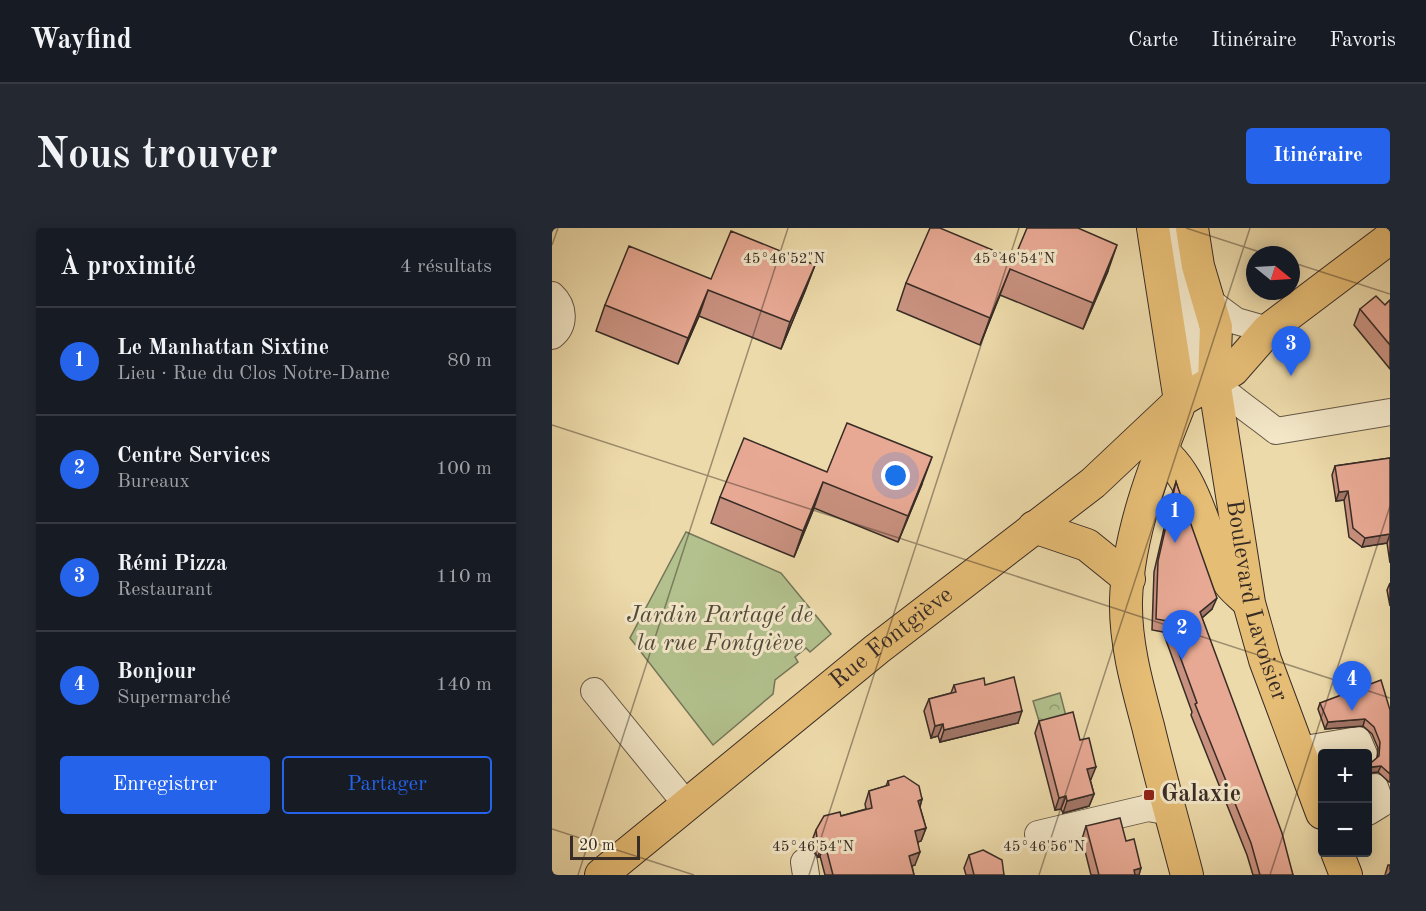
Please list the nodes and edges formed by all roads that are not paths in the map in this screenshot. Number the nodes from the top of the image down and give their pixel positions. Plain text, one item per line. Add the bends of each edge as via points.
1 (1153, 228) edge
2 (1173, 228) edge
3 (1192, 228) edge
4 (1390, 238) edge
5 (552, 296) edge
6 (1209, 302) junction
7 (1189, 330) junction
8 (1268, 330) junction
9 (552, 336) edge
10 (1214, 381) junction
11 (1180, 401) junction
12 (1390, 412) edge
13 (1151, 443) junction
14 (1034, 527) junction
15 (1129, 579) junction
16 (1249, 603) junction
17 (594, 691) dead end
18 (1362, 749) edge
19 (1299, 750) junction
20 (1375, 787) dead end
21 (1319, 803) edge
22 (687, 805) junction
23 (1372, 809) edge
24 (1171, 812) junction
25 (1038, 834) dead end
26 (1339, 857) edge
27 (601, 875) edge
28 (1187, 875) edge
29 (1346, 875) edge

1 - 11 main road
2 - 7 street
3 - 6 main road, Boulevard Lavoisier
4 - 8 main road
5 - 9 street via 563,314
6 - 8 street via 1236,321
6 - 10 main road, Boulevard Lavoisier via 1217,339
7 - 10 street via 1199,364
7 - 11 street
8 - 10 main road via 1233,370
10 - 11 main road
10 - 12 street via 1276,431
10 - 16 main road, Boulevard Lavoisier
11 - 13 main road
13 - 14 main road, Rue Fontgiève
13 - 15 main road
13 - 16 main road via 1179,470 1228,583
14 - 15 main road via 1087,545
14 - 22 main road, Rue Fontgiève via 868,656
15 - 24 main road via 1129,646
16 - 19 main road, Boulevard Lavoisier via 1265,660
17 - 22 street
18 - 19 street via 1358,740
19 - 21 main road, Boulevard Lavoisier
20 - 23 street via 1380,804
22 - 27 main road, Rue Fontgiève
24 - 25 street via 1148,808
24 - 28 main road
26 - 29 main road

